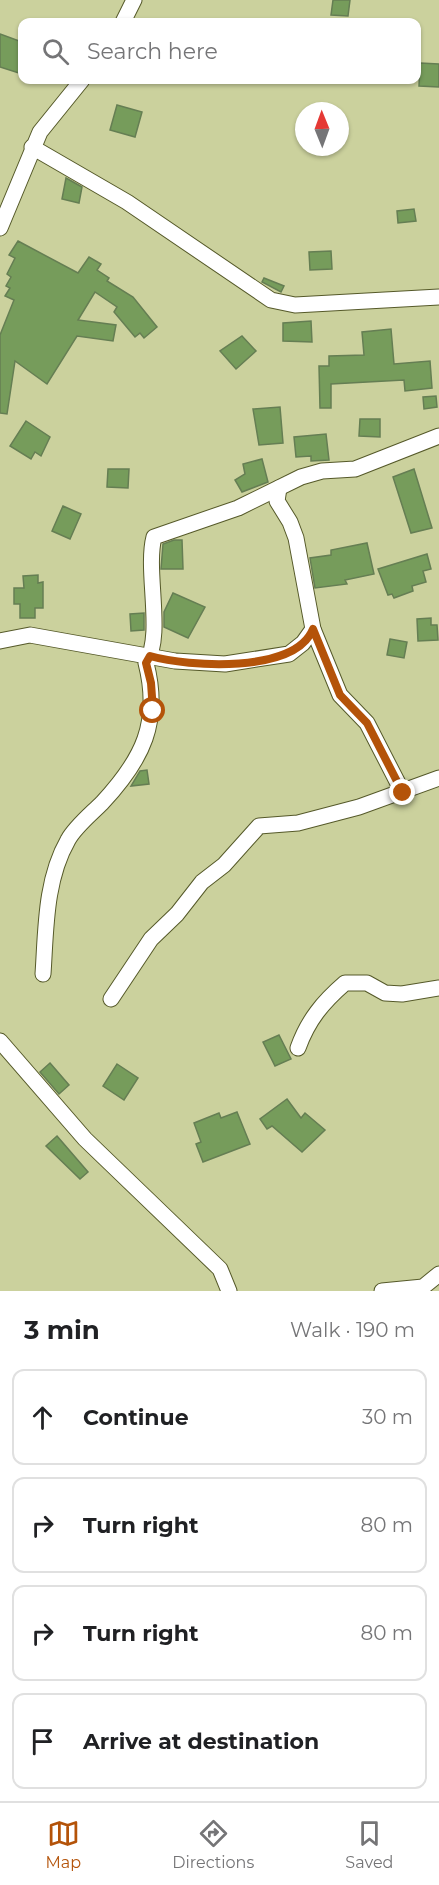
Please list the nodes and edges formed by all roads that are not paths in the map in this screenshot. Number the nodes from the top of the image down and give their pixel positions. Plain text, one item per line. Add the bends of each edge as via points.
1 (134, 0) edge
2 (125, 18) edge
3 (79, 84) edge
4 (32, 147) junction
5 (0, 228) edge
6 (439, 297) edge
7 (439, 436) edge
8 (279, 488) junction
9 (313, 629) junction
10 (0, 641) edge
11 (150, 656) junction
12 (439, 778) edge
13 (403, 793) junction
14 (42, 974) dead end
15 (439, 988) edge
16 (111, 999) dead end
17 (0, 1041) edge
18 (298, 1048) dead end
19 (439, 1274) edge
20 (229, 1291) edge
21 (382, 1291) edge

1 - 2 street
3 - 4 street
4 - 5 street
4 - 6 street via 127,202 271,300 295,305
7 - 8 street via 354,469 322,471
8 - 9 street via 277,501 296,538
8 - 11 street via 229,511 154,537 150,550
9 - 11 street via 289,654 271,659 201,664
9 - 13 street via 340,695 367,723
10 - 11 street via 30,635
11 - 14 street via 146,663 152,698 149,731 115,789 68,839 50,888
12 - 13 street
13 - 16 street via 298,823 259,826 151,939
15 - 18 street via 402,994 385,993 367,983 345,983 321,1003 304,1029
17 - 20 street via 85,1139 220,1269
19 - 21 street via 423,1287

